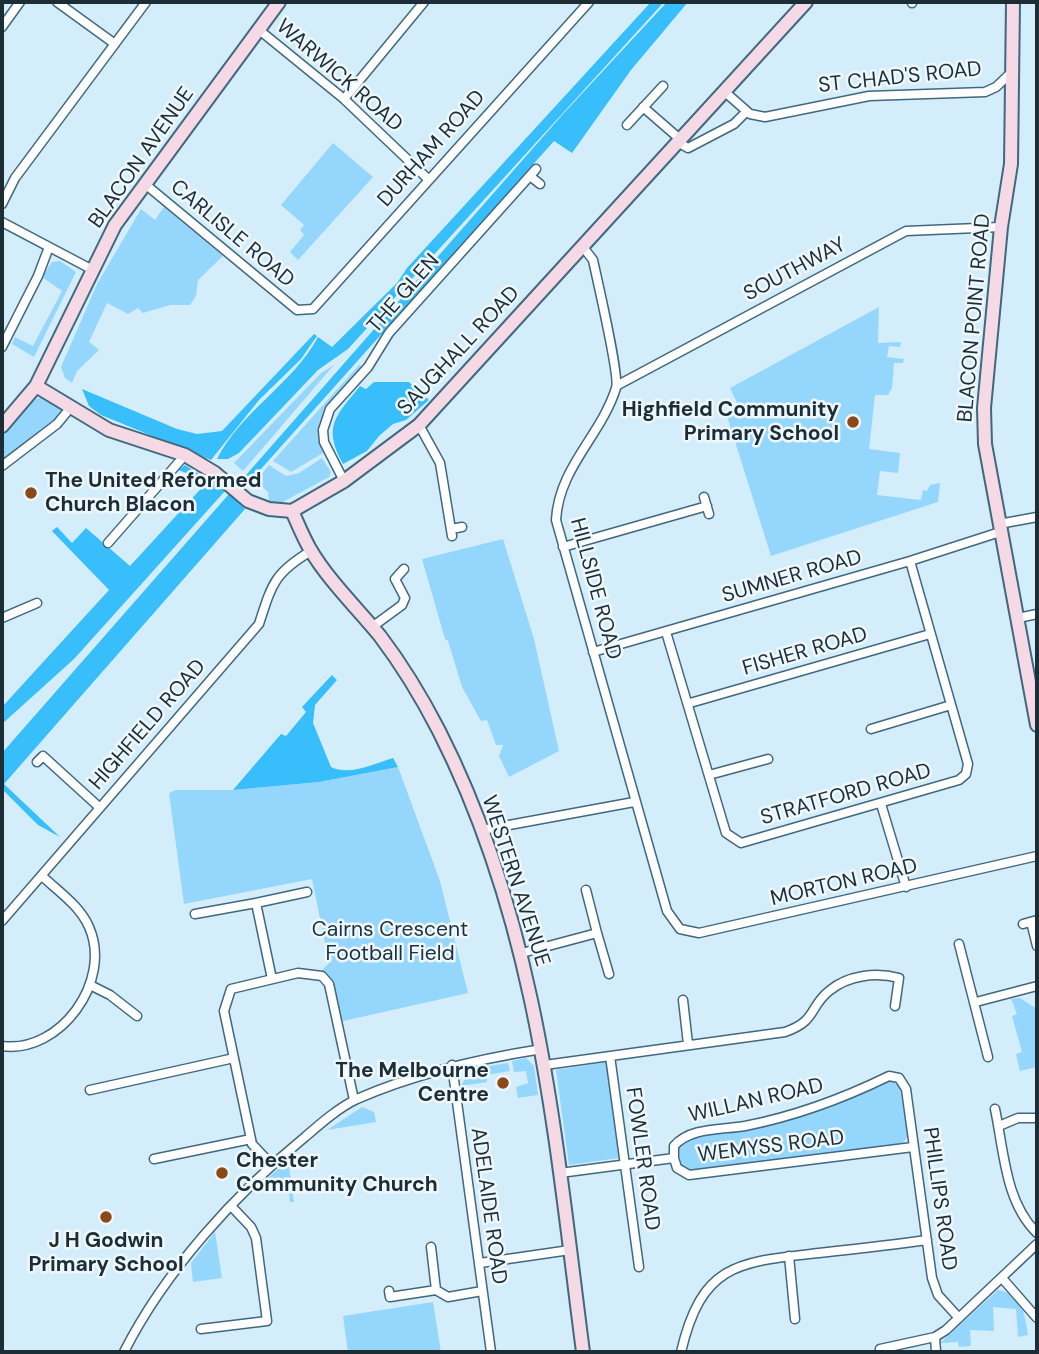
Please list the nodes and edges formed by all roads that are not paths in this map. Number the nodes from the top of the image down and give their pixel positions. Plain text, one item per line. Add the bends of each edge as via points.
1 (20, 2) edge
2 (57, 2) edge
3 (146, 2) edge
4 (279, 2) edge
5 (424, 2) edge
6 (589, 2) edge
7 (806, 2) edge
8 (1013, 2) edge
9 (2, 27) edge
10 (258, 29) junction
11 (115, 44) junction
12 (1013, 74) junction
13 (663, 86) dead end
14 (725, 92) junction
15 (344, 99) junction
16 (643, 107) junction
17 (746, 112) junction
18 (628, 125) dead end
19 (680, 141) junction
20 (428, 179) junction
21 (145, 184) junction
22 (540, 184) dead end
23 (2, 204) edge
24 (3, 225) edge
25 (1001, 228) junction
26 (49, 247) junction
27 (583, 247) junction
28 (91, 269) junction
29 (297, 310) joint
30 (2, 347) edge
31 (618, 385) junction
32 (36, 386) junction
33 (71, 407) junction
34 (419, 425) junction
35 (2, 426) edge
36 (185, 455) junction
37 (2, 466) edge
38 (344, 481) junction
39 (707, 506) dead end
40 (292, 511) junction
41 (1037, 517) edge
42 (462, 527) dead end
43 (999, 528) junction
44 (108, 543) dead end
45 (563, 547) junction
46 (311, 551) junction
47 (910, 561) junction
48 (404, 569) dead end
49 (37, 603) dead end
50 (1037, 614) edge
51 (2, 618) edge
52 (1018, 618) junction
53 (372, 627) junction
54 (666, 632) junction
55 (930, 634) junction
56 (593, 652) junction
57 (690, 703) junction
58 (951, 705) junction
59 (1037, 725) edge
60 (870, 729) dead end
61 (768, 759) dead end
62 (37, 762) dead end
63 (709, 775) junction
64 (634, 802) junction
65 (881, 804) junction
66 (99, 807) junction
67 (482, 830) junction
68 (1037, 856) edge
69 (41, 876) junction
70 (906, 887) junction
71 (586, 890) dead end
72 (307, 892) dead end
73 (256, 903) junction
74 (667, 911) joint
75 (195, 914) dead end
76 (2, 920) edge
77 (1030, 922) edge
78 (597, 933) junction
79 (959, 944) dead end
80 (1037, 946) edge
81 (522, 953) junction
82 (608, 974) dead end
83 (272, 979) junction
84 (90, 985) junction
85 (1037, 986) edge
86 (683, 1000) dead end
87 (976, 1002) junction
88 (895, 1006) dead end
89 (137, 1018) dead end
90 (688, 1044) junction
91 (2, 1046) edge
92 (542, 1049) junction
93 (610, 1056) junction
94 (988, 1057) dead end
95 (234, 1058) junction
96 (452, 1065) junction
97 (545, 1065) junction
98 (899, 1078) joint
99 (90, 1090) dead end
100 (354, 1100) junction
101 (995, 1109) dead end
102 (1037, 1118) edge
103 (999, 1126) junction
104 (251, 1139) junction
105 (913, 1147) junction
106 (674, 1158) junction
107 (154, 1159) dead end
108 (271, 1164) junction
109 (625, 1164) junction
110 (560, 1173) junction
111 (232, 1207) junction
112 (1037, 1233) edge
113 (927, 1240) junction
114 (1037, 1244) edge
115 (431, 1247) dead end
116 (570, 1250) junction
117 (789, 1256) junction
118 (480, 1263) junction
119 (639, 1267) dead end
120 (1002, 1278) junction
121 (436, 1290) junction
122 (389, 1291) dead end
123 (482, 1291) junction
124 (959, 1318) junction
125 (1037, 1318) edge
126 (795, 1319) dead end
127 (201, 1329) dead end
128 (935, 1337) junction
129 (880, 1347) edge
130 (124, 1352) edge
131 (491, 1352) edge
132 (583, 1352) edge
133 (681, 1352) edge
134 (936, 1352) edge

1 - 9 street
2 - 11 street
3 - 11 street
4 - 10 street, BLACON AVENUE
5 - 15 street
6 - 20 street, DURHAM ROAD
7 - 14 street, SAUGHALL ROAD
8 - 12 street, ST CHAD'S ROAD
10 - 15 street, WARWICK ROAD
10 - 21 street, BLACON AVENUE
11 - 23 street via 15,178
12 - 17 street, ST CHAD'S ROAD via 985,92 869,96 765,117
12 - 25 street, BLACON POINT ROAD via 1011,163
13 - 16 street
14 - 17 street
14 - 19 street, SAUGHALL ROAD
15 - 20 street, WARWICK ROAD
16 - 18 street
16 - 19 street
17 - 19 street via 734,124 688,148
19 - 27 street, SAUGHALL ROAD
20 - 29 street, DURHAM ROAD via 313,309
21 - 28 street, BLACON AVENUE
21 - 29 street, CARLISLE ROAD
22 - 38 street, THE GLEN via 533,173 389,333 368,367 330,410 324,442
24 - 26 street
25 - 31 street, SOUTHWAY via 906,231
25 - 43 street, BLACON POINT ROAD via 984,408
26 - 28 street
26 - 30 street
27 - 31 street via 593,260
27 - 34 street, SAUGHALL ROAD
28 - 32 street, BLACON AVENUE
31 - 45 street, HILLSIDE ROAD via 557,498 556,520
32 - 33 street
32 - 35 street
33 - 36 street via 109,430
33 - 37 street via 33,445
34 - 38 street, SAUGHALL ROAD
34 - 42 street via 440,463 452,532
36 - 40 street via 253,503
36 - 44 street
38 - 40 street, SAUGHALL ROAD
39 - 45 street
40 - 46 street, WESTERN AVENUE
41 - 43 street, SUMNER ROAD
43 - 47 street, SUMNER ROAD
43 - 52 street, BLACON POINT ROAD
45 - 56 street, HILLSIDE ROAD
46 - 53 street, WESTERN AVENUE
46 - 66 street, HIGHFIELD ROAD via 279,572 259,624
47 - 54 street, SUMNER ROAD
47 - 55 street, STRATFORD ROAD
48 - 53 street via 395,579 405,598 402,605
49 - 51 street
50 - 52 street
52 - 59 street, BLACON POINT ROAD
53 - 67 street, WESTERN AVENUE via 439,731
54 - 56 street, SUMNER ROAD
54 - 57 street, STRATFORD ROAD
55 - 57 street, FISHER ROAD
55 - 58 street, STRATFORD ROAD
56 - 64 street, HILLSIDE ROAD
57 - 63 street, STRATFORD ROAD
58 - 60 street
58 - 65 street, STRATFORD ROAD via 968,764 966,774
61 - 63 street
62 - 66 street via 43,756
63 - 65 street, STRATFORD ROAD via 726,833 741,843
64 - 67 street
64 - 74 street, HILLSIDE ROAD
65 - 70 street
66 - 69 street, HIGHFIELD ROAD
67 - 81 street, WESTERN AVENUE
68 - 70 street, MORTON ROAD
69 - 76 street, HIGHFIELD ROAD
69 - 84 street via 82,915 89,928 94,944
70 - 74 street, MORTON ROAD via 699,933 680,929
71 - 78 street
72 - 73 street
73 - 75 street
73 - 83 street
77 - 80 street
78 - 81 street
78 - 82 street
79 - 87 street
81 - 92 street, WESTERN AVENUE
83 - 95 street via 231,989 227,997 224,1012
83 - 100 street via 311,973 329,984
84 - 89 street
84 - 91 street via 69,1019 49,1035 23,1046
85 - 87 street
86 - 90 street
87 - 94 street
88 - 90 street via 899,978 870,974 829,991 812,1017 799,1027
90 - 93 street
92 - 96 street
92 - 97 street, WESTERN AVENUE
93 - 97 street
93 - 109 street, FOWLER ROAD
95 - 99 street
95 - 104 street
96 - 100 street
96 - 118 street, ADELAIDE ROAD
97 - 110 street, WESTERN AVENUE
98 - 105 street, PHILLIPS ROAD via 906,1088
98 - 106 street, WILLAN ROAD via 888,1076 809,1111 687,1135 674,1146
100 - 108 street
101 - 103 street
102 - 103 street via 1018,1118
103 - 112 street via 1015,1204
104 - 107 street
104 - 108 street
105 - 106 street, WEMYSS ROAD via 689,1175 677,1168
105 - 113 street, PHILLIPS ROAD
106 - 109 street, WEMYSS ROAD
108 - 111 street
109 - 110 street, WEMYSS ROAD
109 - 119 street, FOWLER ROAD
110 - 116 street, WESTERN AVENUE
111 - 127 street via 256,1238 267,1321
111 - 130 street via 187,1256
113 - 117 street
113 - 124 street, PHILLIPS ROAD via 938,1293
114 - 120 street
115 - 121 street
116 - 118 street
116 - 132 street, WESTERN AVENUE
117 - 126 street
117 - 133 street via 745,1262 712,1285 690,1318
118 - 123 street, ADELAIDE ROAD
120 - 124 street
120 - 125 street
121 - 122 street via 390,1297
121 - 123 street via 448,1297
123 - 131 street, ADELAIDE ROAD
124 - 128 street
128 - 129 street
128 - 134 street

